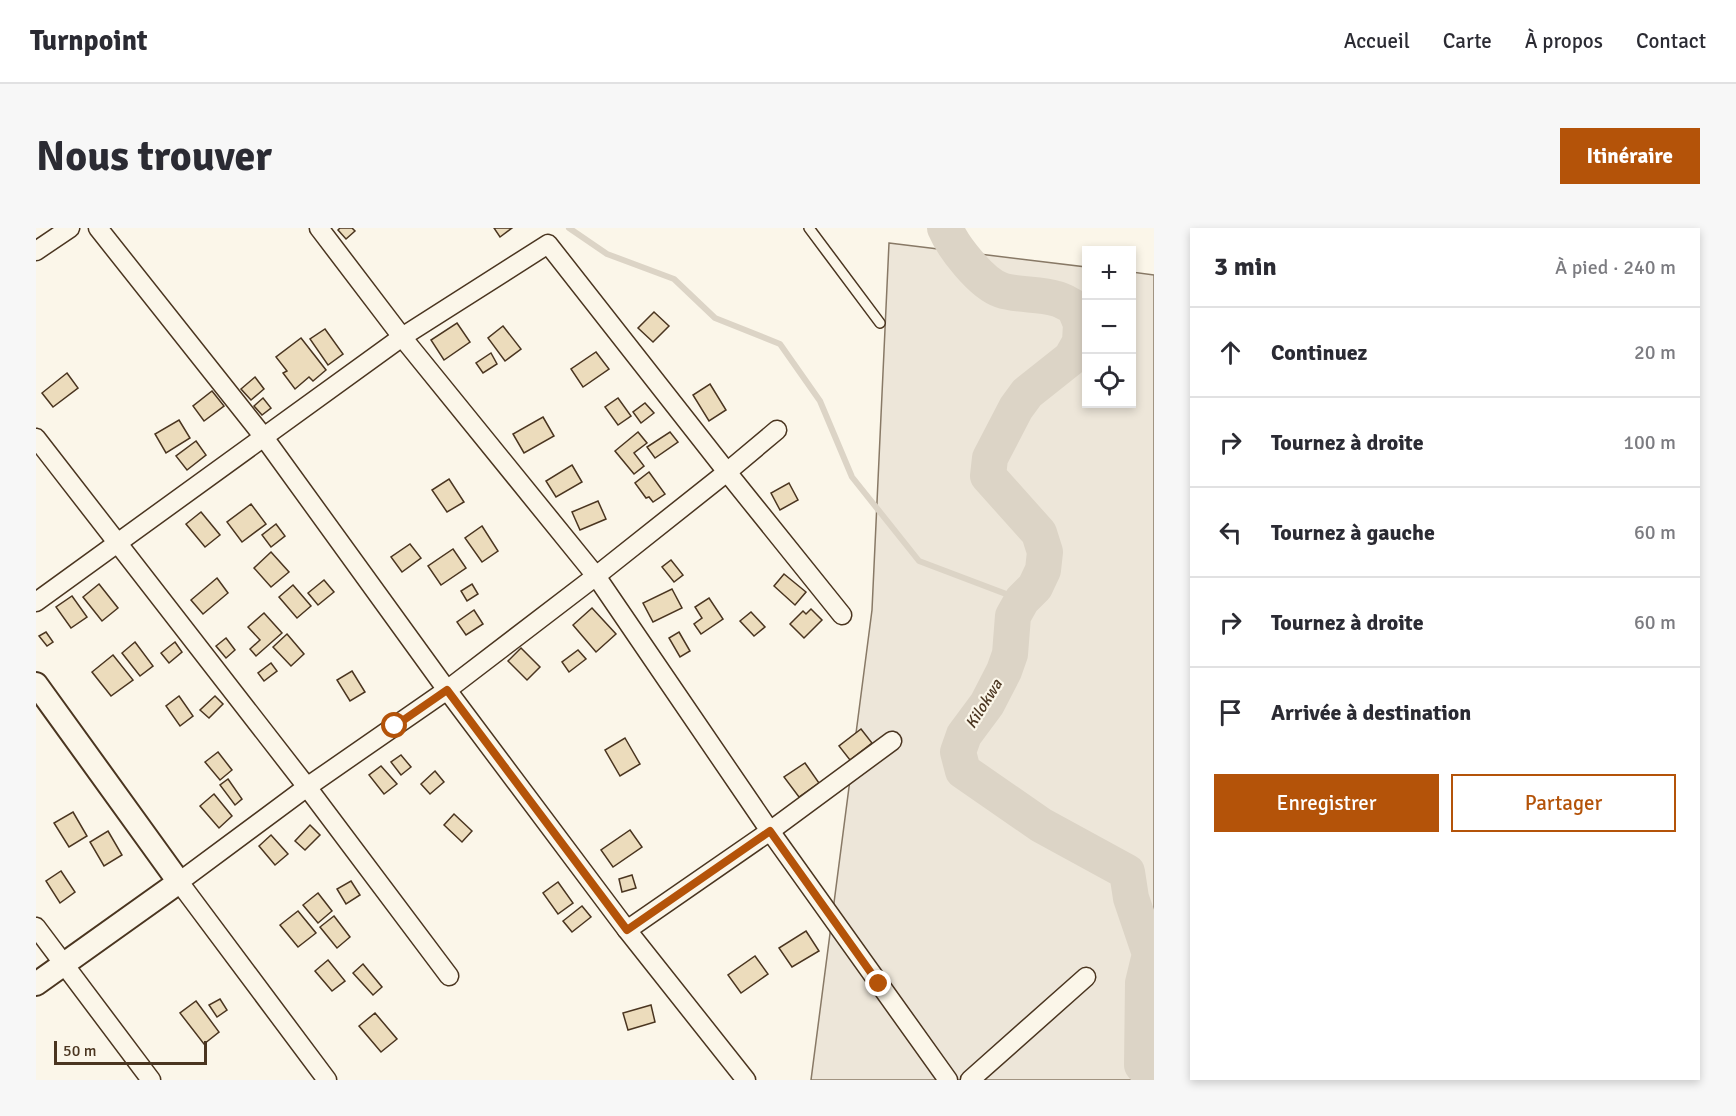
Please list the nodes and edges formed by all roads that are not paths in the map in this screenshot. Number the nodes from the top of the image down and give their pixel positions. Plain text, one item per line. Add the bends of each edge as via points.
1 (70, 228) edge
2 (98, 228) edge
3 (319, 228) edge
4 (809, 228) edge
5 (36, 251) edge
6 (880, 323) dead end
7 (402, 337) junction
8 (777, 430) dead end
9 (263, 436) junction
10 (36, 438) edge
11 (727, 472) junction
12 (117, 545) junction
13 (596, 576) junction
14 (36, 602) edge
15 (842, 615) dead end
16 (36, 684) edge
17 (447, 690) junction
18 (892, 741) dead end
19 (307, 787) junction
20 (770, 831) junction
21 (179, 882) junction
22 (36, 927) edge
23 (627, 930) junction
24 (63, 965) junction
25 (449, 976) dead end
26 (1086, 977) dead end
27 (36, 984) edge
28 (151, 1080) edge
29 (327, 1080) edge
30 (746, 1080) edge
31 (948, 1080) edge
32 (970, 1080) edge

1 - 5 street
2 - 9 street
3 - 7 street
4 - 6 lane
7 - 9 street
7 - 11 street via 548,244
7 - 13 street
8 - 11 street
9 - 12 street
9 - 17 street
10 - 12 street
11 - 13 street
11 - 15 street
12 - 14 street
12 - 19 street
13 - 17 street
13 - 20 street
16 - 21 street
17 - 19 street
17 - 23 street
18 - 20 street
19 - 21 street
19 - 25 street
20 - 23 street
20 - 31 street
21 - 24 street
21 - 29 street
22 - 24 street
23 - 30 street
24 - 27 street
24 - 28 street
26 - 32 street

